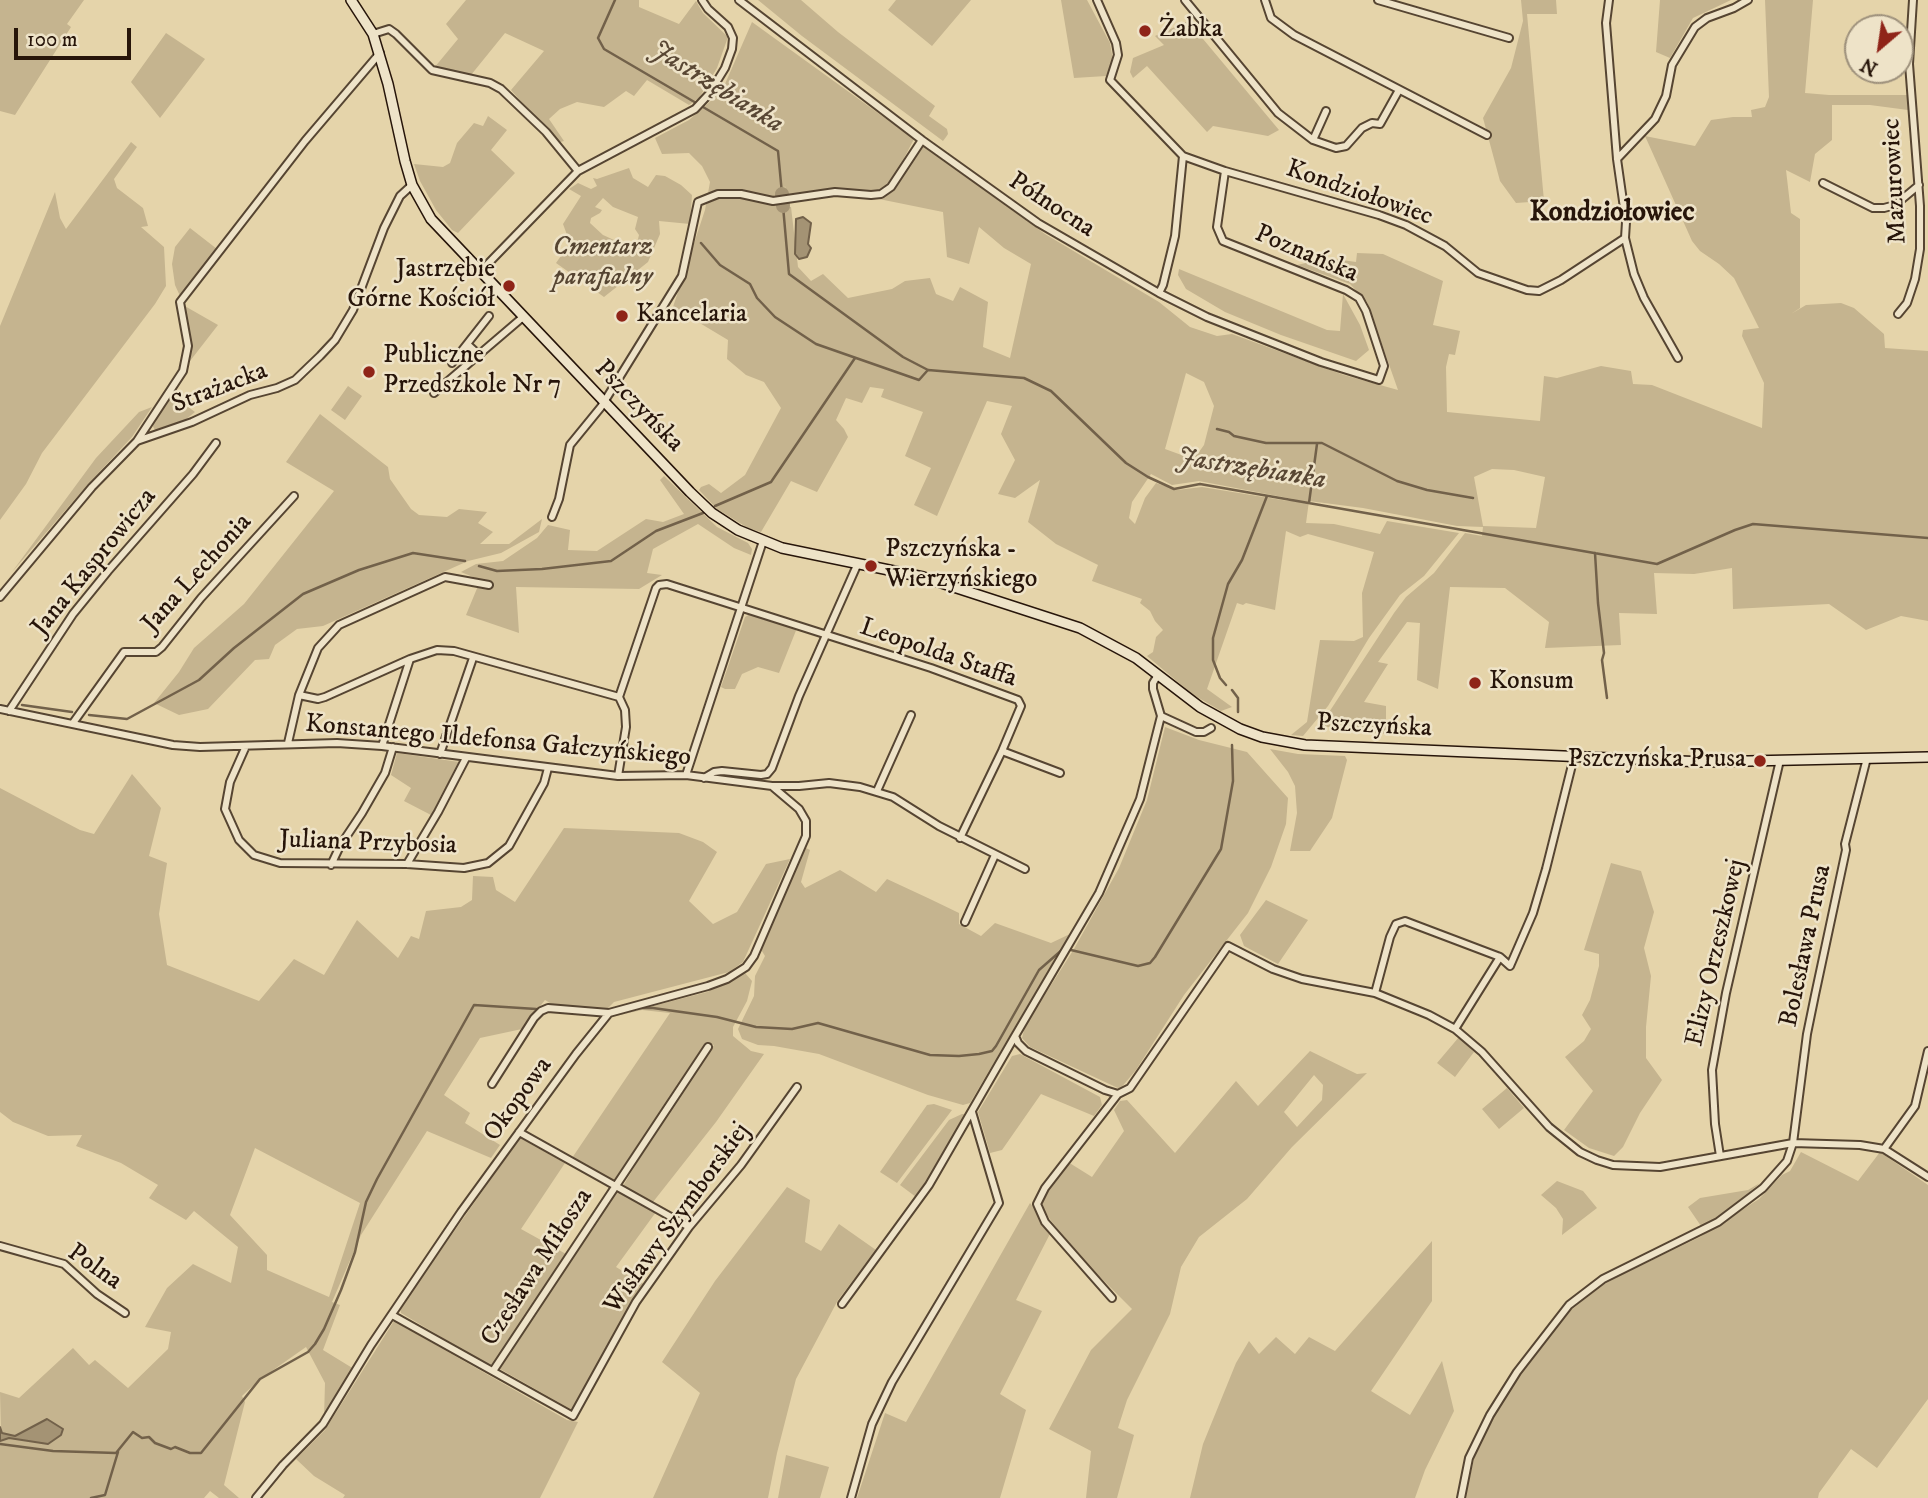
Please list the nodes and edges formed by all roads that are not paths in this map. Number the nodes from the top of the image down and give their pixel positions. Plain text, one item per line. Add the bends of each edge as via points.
1 (351, 0) edge
2 (702, 0) edge
3 (739, 0) edge
4 (1097, 0) edge
5 (1185, 0) edge
6 (1265, 0) edge
7 (1378, 0) edge
8 (1609, 0) edge
9 (1748, 0) edge
10 (1913, 0) edge
11 (373, 34) junction
12 (1509, 38) dead end
13 (380, 53) junction
14 (1398, 90) junction
15 (1326, 111) dead end
16 (1487, 135) dead end
17 (922, 140) junction
18 (1313, 140) junction
19 (1183, 156) junction
20 (1617, 159) junction
21 (578, 171) junction
22 (1225, 171) junction
23 (1823, 183) dead end
24 (1919, 185) junction
25 (410, 187) junction
26 (1625, 239) junction
27 (480, 272) junction
28 (1159, 293) junction
29 (1898, 314) dead end
30 (489, 316) dead end
31 (523, 317) junction
32 (467, 344) junction
33 (479, 355) junction
34 (1678, 358) dead end
35 (452, 363) dead end
36 (1379, 380) joint
37 (434, 393) dead end
38 (604, 402) junction
39 (137, 441) junction
40 (216, 443) dead end
41 (294, 496) dead end
42 (552, 517) dead end
43 (763, 541) junction
44 (858, 563) junction
45 (489, 585) dead end
46 (0, 597) edge
47 (741, 608) junction
48 (826, 635) junction
49 (473, 658) junction
50 (410, 659) junction
51 (1158, 675) junction
52 (299, 695) junction
53 (619, 697) junction
54 (0, 709) edge
55 (9, 710) junction
56 (911, 715) dead end
57 (1161, 716) junction
58 (73, 723) junction
59 (1211, 728) dead end
60 (288, 743) junction
61 (246, 746) junction
62 (383, 746) junction
63 (393, 747) junction
64 (1002, 751) junction
65 (440, 754) junction
66 (1574, 757) junction
67 (1928, 757) edge
68 (466, 758) junction
69 (1867, 758) junction
70 (1780, 760) junction
71 (548, 768) junction
72 (1060, 773) dead end
73 (686, 775) junction
74 (618, 776) junction
75 (702, 779) junction
76 (772, 786) junction
77 (877, 791) junction
78 (960, 838) junction
79 (995, 855) junction
80 (407, 864) junction
81 (331, 865) junction
82 (1026, 869) dead end
83 (965, 922) dead end
84 (1500, 957) junction
85 (1376, 993) junction
86 (609, 1013) junction
87 (1455, 1030) junction
88 (1015, 1036) junction
89 (708, 1047) dead end
90 (1928, 1051) edge
91 (492, 1084) dead end
92 (797, 1087) dead end
93 (1118, 1094) junction
94 (972, 1112) junction
95 (519, 1132) junction
96 (1793, 1143) junction
97 (1884, 1149) junction
98 (1720, 1156) junction
99 (1928, 1177) edge
100 (615, 1187) junction
101 (689, 1227) junction
102 (0, 1247) edge
103 (1112, 1298) dead end
104 (842, 1304) dead end
105 (125, 1313) dead end
106 (391, 1315) junction
107 (493, 1371) junction
108 (256, 1498) edge
109 (851, 1498) edge
110 (1461, 1498) edge

1 - 11 street, Pszczyńska
2 - 21 street via 733,38 717,83 698,106
3 - 17 street, Północna
4 - 19 street via 1118,55 1110,80
5 - 18 street via 1278,113
6 - 14 street via 1271,18 1294,35
7 - 12 street
8 - 20 street via 1606,23
9 - 20 street via 1699,22 1672,65 1666,96 1655,119
10 - 24 street, Mazurowiec via 1909,64
11 - 13 street, Pszczyńska
11 - 21 street via 389,29 432,70 501,89
13 - 25 street, Pszczyńska
13 - 39 street via 180,302 188,346 183,371
14 - 16 street
14 - 18 street via 1380,124 1362,128 1346,146 1336,148
15 - 18 street
17 - 28 street, Północna via 1038,223
17 - 38 street via 899,177 881,194 835,192 787,200 712,194 698,202 682,276
19 - 22 street, Kondziołowiec
19 - 28 street via 1175,236
20 - 26 street
21 - 27 street
22 - 26 street, Kondziołowiec via 1406,225 1445,246 1478,273 1527,290 1561,280
22 - 36 street, Poznańska via 1216,227 1223,241 1359,298 1384,366
23 - 24 street via 1873,208 1895,205
24 - 29 street, Mazurowiec via 1920,249 1907,303
25 - 27 street, Pszczyńska via 431,219
25 - 39 street, Strażacka via 400,196 384,228 353,310 335,340 295,380
26 - 34 street via 1644,298
27 - 31 street, Pszczyńska
28 - 36 street, Północna via 1261,339
30 - 32 street
31 - 33 street
31 - 38 street, Pszczyńska
32 - 33 street
32 - 35 street
33 - 37 street
38 - 42 street via 570,445
38 - 43 street, Pszczyńska via 712,513
39 - 46 street, Strażacka
40 - 55 street, Jana Kasprowicza via 73,614
41 - 58 street, Jana Lechonia via 162,647 156,652 124,652
43 - 44 street, Pszczyńska
43 - 47 street
44 - 48 street
44 - 51 street, Pszczyńska via 923,577 1080,628
45 - 52 street via 445,577 339,625 318,649
47 - 48 street, Leopolda Staffa
47 - 53 street, Leopolda Staffa via 659,585
47 - 73 street
48 - 64 street, Leopolda Staffa via 1014,697 1021,706
48 - 75 street, Konstantego Ildefonsa Gałczyńskiego via 767,774 722,771
49 - 50 street via 437,650
49 - 53 street
49 - 65 street
50 - 52 street via 326,697
50 - 62 street
51 - 57 street via 1153,689
51 - 66 street, Pszczyńska via 1200,707 1262,737 1305,745
52 - 60 street
53 - 74 street via 626,727
54 - 55 street, Konstantego Ildefonsa Gałczyńskiego
55 - 58 street, Konstantego Ildefonsa Gałczyńskiego
56 - 77 street
57 - 59 street via 1196,732
57 - 88 street via 1140,799 1099,893
58 - 61 street, Konstantego Ildefonsa Gałczyńskiego via 153,743
60 - 61 street, Konstantego Ildefonsa Gałczyńskiego
60 - 62 street, Konstantego Ildefonsa Gałczyńskiego
61 - 81 street, Juliana Przybosia via 230,782 225,809 239,840 254,855 268,860
62 - 63 street, Konstantego Ildefonsa Gałczyńskiego
63 - 65 street, Konstantego Ildefonsa Gałczyńskiego
63 - 81 street via 385,773
64 - 72 street
64 - 78 street, Leopolda Staffa
65 - 68 street, Konstantego Ildefonsa Gałczyńskiego
66 - 70 street, Pszczyńska
66 - 84 street via 1533,913 1510,965
67 - 69 street, Pszczyńska
68 - 71 street, Konstantego Ildefonsa Gałczyńskiego
68 - 80 street
69 - 70 street, Pszczyńska
69 - 96 street, Bolesława Prusa via 1807,1034
70 - 98 street, Elizy Orzeszkowej via 1712,1070
71 - 74 street, Konstantego Ildefonsa Gałczyńskiego
71 - 80 street, Juliana Przybosia via 524,821 501,854 488,863 464,868
73 - 74 street, Konstantego Ildefonsa Gałczyńskiego
73 - 75 street, Konstantego Ildefonsa Gałczyńskiego
75 - 76 street, Konstantego Ildefonsa Gałczyńskiego
76 - 77 street, Konstantego Ildefonsa Gałczyńskiego via 828,783
76 - 86 street via 799,809 806,821 806,836 754,956 727,979
77 - 78 street, Konstantego Ildefonsa Gałczyńskiego via 911,806
78 - 79 street, Konstantego Ildefonsa Gałczyńskiego
79 - 82 street, Konstantego Ildefonsa Gałczyńskiego
79 - 83 street
80 - 81 street, Juliana Przybosia
84 - 85 street via 1405,921 1396,924 1390,937
84 - 87 street
85 - 87 street
85 - 93 street via 1302,979 1228,946 1130,1088
86 - 91 street via 541,1011
86 - 95 street, Okopowa
87 - 98 street via 1482,1052 1549,1127 1580,1152 1613,1165 1634,1167
88 - 93 street via 1026,1051
88 - 94 street
89 - 100 street, Czesława Miłosza
90 - 97 street via 1915,1106
92 - 101 street, Wisławy Szymborskiej
93 - 103 street via 1037,1204 1045,1222
94 - 104 street via 929,1185
94 - 109 street via 999,1203 891,1382 872,1424
95 - 100 street, Czesława Miłosza
95 - 106 street, Okopowa
96 - 97 street
96 - 98 street
96 - 110 street via 1779,1172 1737,1208 1707,1229 1603,1279 1569,1305 1490,1415 1469,1458
97 - 99 street
100 - 101 street
100 - 107 street, Czesława Miłosza
101 - 107 street, Wisławy Szymborskiej via 636,1302 573,1416
102 - 105 street, Polna via 64,1264
106 - 107 street, Wisławy Szymborskiej
106 - 108 street, Okopowa via 323,1424

